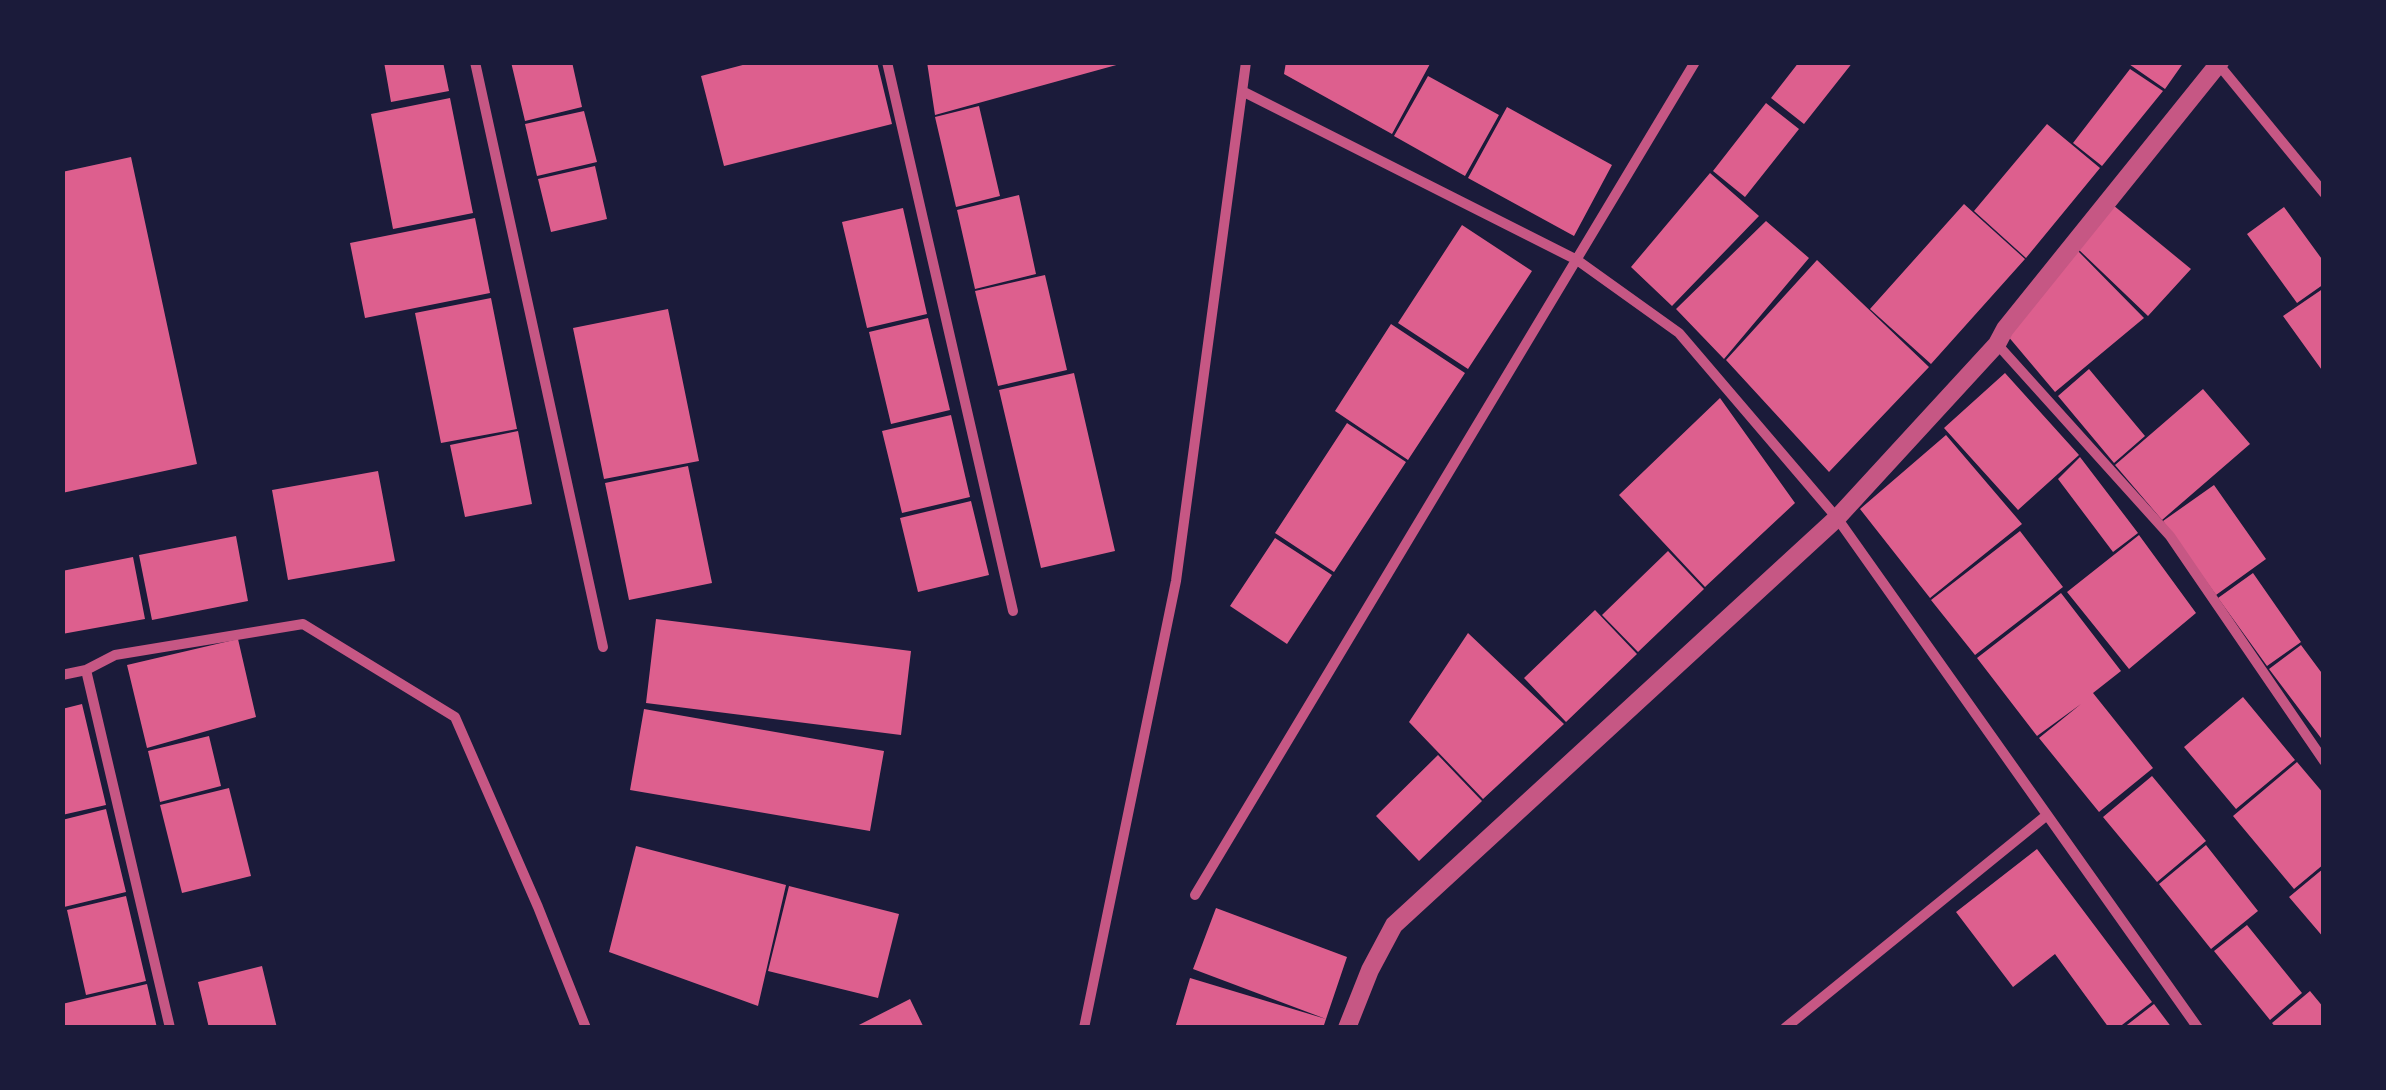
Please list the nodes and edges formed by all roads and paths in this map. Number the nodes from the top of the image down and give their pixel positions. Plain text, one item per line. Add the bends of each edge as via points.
1 (475, 62) edge
2 (887, 62) edge
3 (1246, 62) edge
4 (1695, 62) edge
5 (2220, 64) edge
6 (1242, 91) junction
7 (2324, 193) edge
8 (1577, 260) junction
9 (1997, 344) junction
10 (1837, 518) junction
11 (1013, 611) dead end
12 (604, 647) dead end
13 (86, 670) junction
14 (62, 675) edge
15 (2324, 760) edge
16 (2047, 815) junction
17 (1195, 895) dead end
18 (170, 1028) edge
19 (586, 1028) edge
20 (1084, 1028) edge
21 (1347, 1028) edge
22 (1786, 1028) edge
23 (2198, 1028) edge

1 - 12 street
2 - 11 street
3 - 6 street
4 - 8 street
5 - 7 street
5 - 9 street
6 - 8 street
6 - 20 street via 1176,581
8 - 10 street via 1679,333
8 - 17 street
9 - 10 street
9 - 15 street via 2170,536
10 - 16 street
10 - 21 street via 1394,925
13 - 14 street
13 - 18 street
13 - 19 street via 115,655 303,624 455,717
16 - 22 street
16 - 23 street

